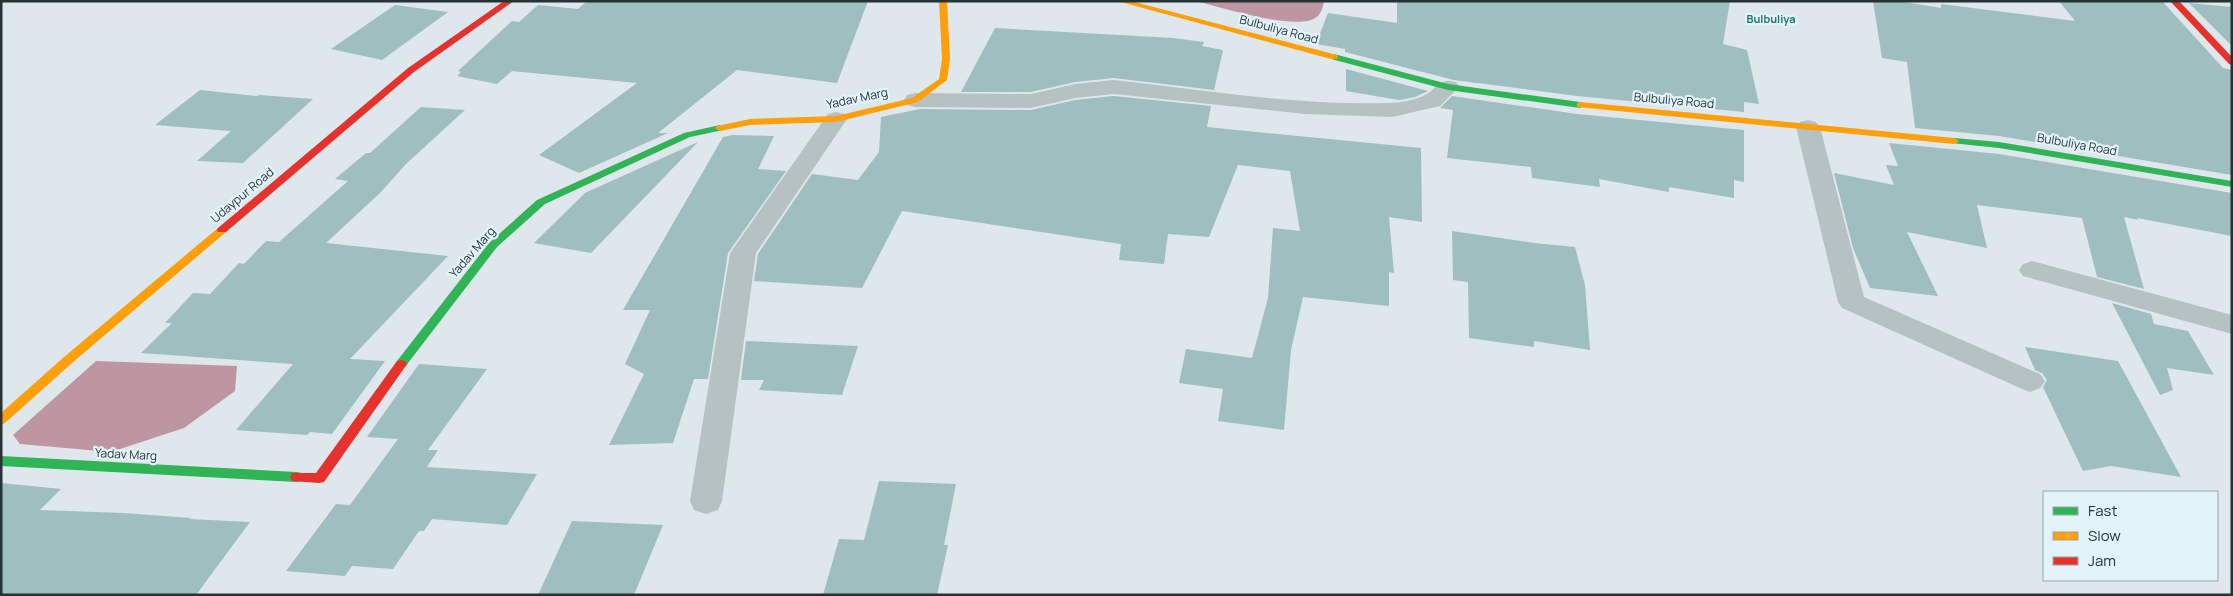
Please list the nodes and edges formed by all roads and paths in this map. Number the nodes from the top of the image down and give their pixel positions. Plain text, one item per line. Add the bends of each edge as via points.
1 (510, 1) edge
2 (943, 1) edge
3 (1122, 1) edge
4 (2174, 1) edge
5 (2232, 62) edge
6 (1448, 87) junction
7 (915, 100) junction
8 (836, 119) junction
9 (1808, 127) junction
10 (2232, 184) edge
11 (2032, 270) dead end
12 (2232, 325) edge
13 (2030, 382) dead end
14 (1, 420) edge
15 (1, 461) edge
16 (706, 501) dead end

1 - 14 street, Udaypur Road via 411,70
2 - 7 street, Yadav Marg via 946,59 943,80
3 - 6 street, Bulbuliya Road
4 - 5 street
6 - 7 street via 1432,101 1392,110 1305,107 1114,87 1075,91 1031,101
6 - 9 street, Bulbuliya Road via 1577,105
7 - 8 street, Yadav Marg
8 - 15 street, Yadav Marg via 750,122 687,135 541,202 493,245 419,339 319,478
8 - 16 street via 743,253
9 - 10 street, Bulbuliya Road via 1999,145
9 - 13 street via 1852,302
11 - 12 street

